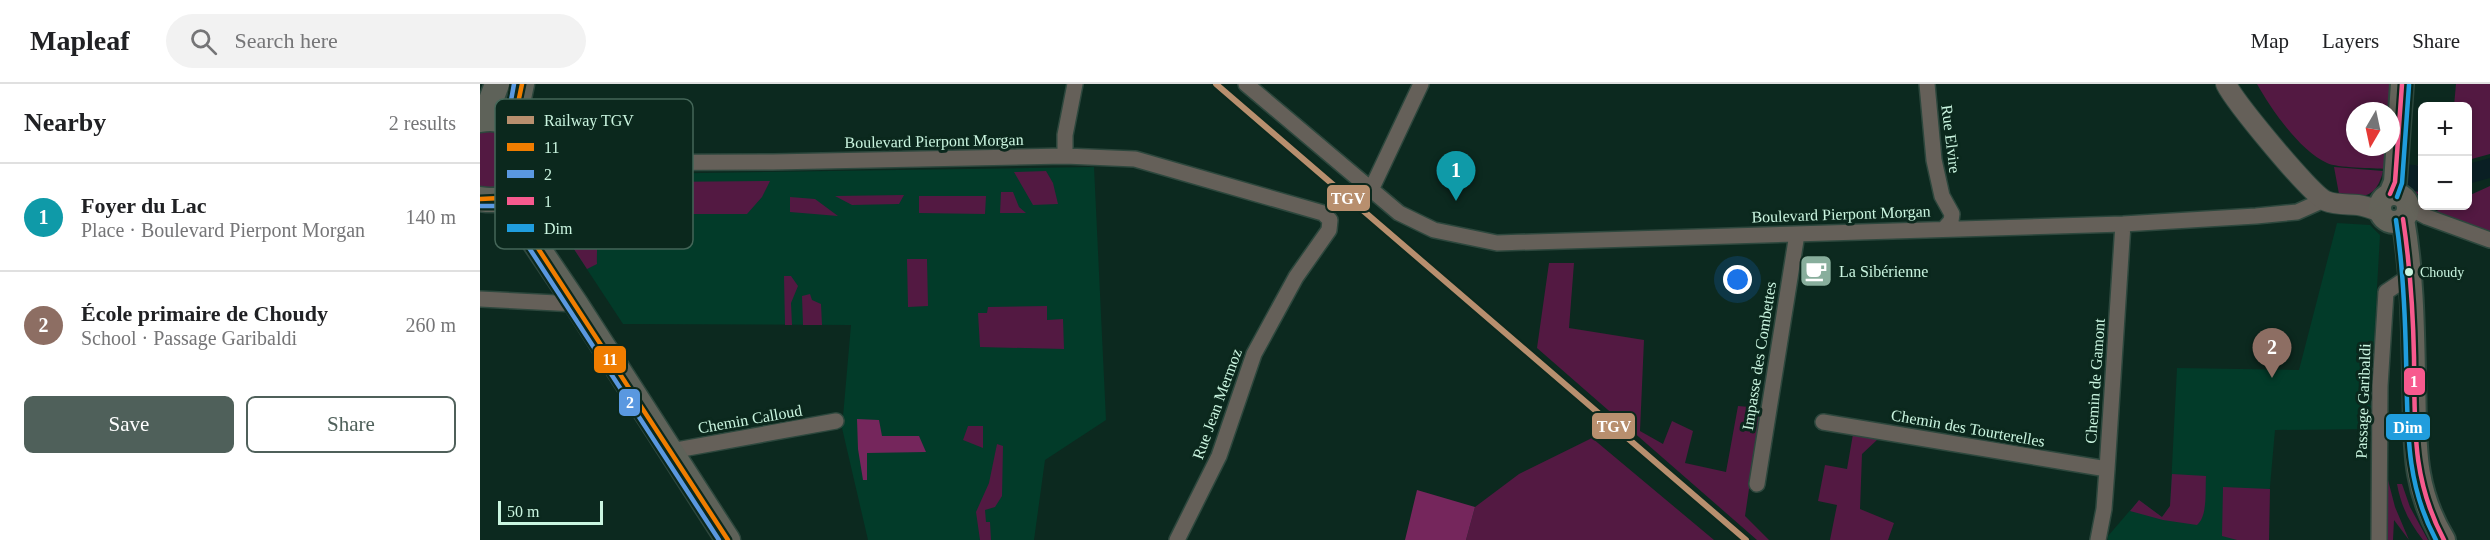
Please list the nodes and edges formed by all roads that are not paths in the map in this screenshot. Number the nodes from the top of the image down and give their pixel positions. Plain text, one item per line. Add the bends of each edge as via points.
1 (1075, 84) edge
2 (1246, 84) edge
3 (1421, 84) edge
4 (1927, 84) edge
5 (2226, 84) edge
6 (2402, 84) edge
7 (1065, 156) junction
8 (693, 162) edge
9 (1371, 190) junction
10 (2321, 197) junction
11 (2390, 204) junction
12 (1330, 220) joint
13 (2123, 224) junction
14 (1944, 229) junction
15 (1797, 234) junction
16 (2490, 240) edge
17 (533, 249) edge
18 (2410, 276) junction
19 (480, 299) edge
20 (576, 304) junction
21 (2413, 318) junction
22 (836, 421) dead end
23 (1823, 422) dead end
24 (671, 451) junction
25 (2107, 469) junction
26 (1757, 484) dead end
27 (728, 540) edge
28 (1177, 540) edge
29 (2097, 540) edge
30 (2379, 540) edge
31 (2444, 540) edge

1 - 7 street
2 - 9 street, Boulevard Pierpont Morgan
3 - 9 street
4 - 14 street, Rue Elvire via 1934,160 1942,196 1952,214
5 - 10 street via 2252,120
6 - 11 main road
7 - 8 street, Boulevard Pierpont Morgan
7 - 12 street, Boulevard Pierpont Morgan via 1135,159 1312,209
9 - 15 street, Boulevard Pierpont Morgan via 1398,213 1434,230 1497,243
10 - 11 street
10 - 13 street, Boulevard Pierpont Morgan via 2297,212
11 - 16 street
11 - 18 main road via 2405,240
11 - 21 main road via 2409,251
12 - 28 street, Rue Jean Mermoz via 1329,230 1296,278 1254,354 1219,456
13 - 14 street, Boulevard Pierpont Morgan
13 - 25 street, Chemin de Gamont
14 - 15 street, Boulevard Pierpont Morgan
15 - 26 street, Impasse des Combettes
17 - 20 main road
18 - 21 main road
18 - 30 street, Passage Garibaldi via 2386,292 2380,386
19 - 20 street
20 - 24 main road
21 - 31 main road via 2416,470 2423,498
22 - 24 street, Chemin Calloud
23 - 25 street, Chemin des Tourterelles
24 - 27 main road
25 - 29 street, Chemin de Gamont

